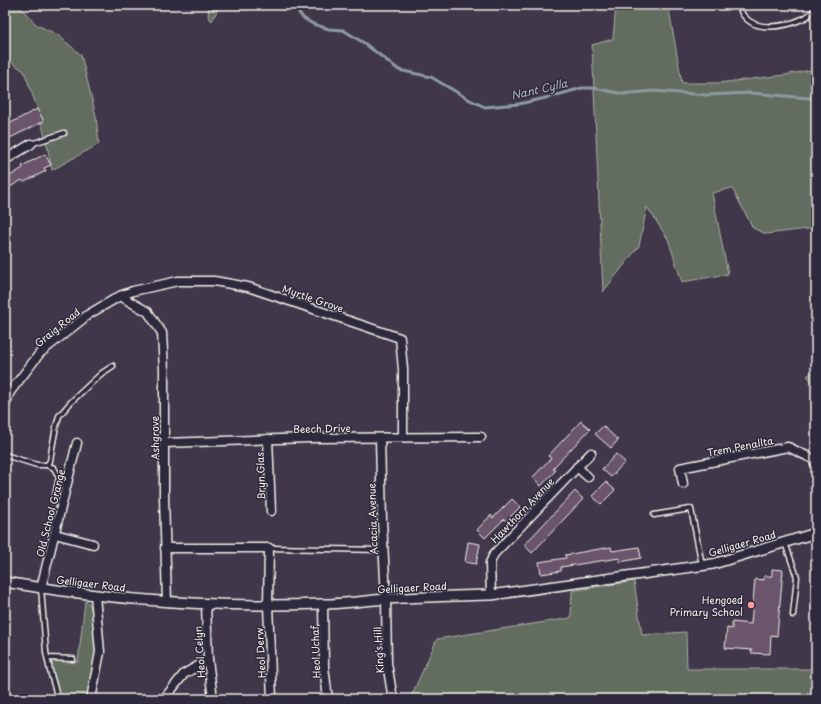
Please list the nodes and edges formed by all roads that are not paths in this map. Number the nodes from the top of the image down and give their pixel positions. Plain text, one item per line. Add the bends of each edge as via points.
1 (740, 5) edge
2 (816, 8) edge
3 (64, 133) dead end
4 (31, 144) joint
5 (6, 157) edge
6 (120, 296) junction
7 (113, 366) dead end
8 (5, 406) edge
9 (403, 437) junction
10 (481, 437) dead end
11 (380, 438) junction
12 (268, 439) junction
13 (77, 443) dead end
14 (164, 443) junction
15 (590, 453) dead end
16 (5, 455) edge
17 (48, 465) junction
18 (816, 465) edge
19 (577, 467) junction
20 (588, 477) dead end
21 (683, 484) dead end
22 (54, 501) dead end
23 (271, 511) dead end
24 (654, 515) dead end
25 (816, 533) edge
26 (55, 534) junction
27 (785, 542) junction
28 (93, 544) dead end
29 (166, 548) junction
30 (270, 548) junction
31 (384, 550) junction
32 (702, 565) junction
33 (5, 582) edge
34 (41, 588) junction
35 (95, 595) junction
36 (491, 596) junction
37 (386, 599) junction
38 (167, 602) junction
39 (206, 604) junction
40 (323, 604) junction
41 (268, 605) junction
42 (793, 615) dead end
43 (48, 658) junction
44 (73, 659) dead end
45 (208, 660) junction
46 (58, 699) edge
47 (91, 699) edge
48 (164, 699) edge
49 (213, 699) edge
50 (272, 699) edge
51 (328, 699) edge
52 (393, 699) edge

1 - 2 lane via 746,19 764,27 801,20
3 - 4 lane
4 - 5 street
6 - 8 street, Graig Road via 90,314 40,353 10,392
6 - 9 street, Myrtle Grove via 178,281 214,281 248,287 400,338 403,369
6 - 14 street, Ashgrove via 148,312 162,333
7 - 17 lane via 88,385 60,416
9 - 10 street, Beech Drive
9 - 11 street, Beech Drive
11 - 12 street, Beech Drive
11 - 31 street, Acacia Avenue
12 - 14 street, Beech Drive
12 - 23 street, Bryn Glas
13 - 26 street, Old School Grange
14 - 29 street, Ashgrove
15 - 19 street, Hawthorn Avenue
16 - 17 lane
17 - 22 lane via 54,468 59,477
18 - 21 street, Trem Penallta via 813,459 788,447 680,468
19 - 20 street
19 - 36 street, Hawthorn Avenue via 494,554 490,563
24 - 32 lane via 692,509
25 - 27 street, Gelligaer Road
26 - 28 street
26 - 34 street, Old School Grange
27 - 32 street, Gelligaer Road
27 - 42 lane via 797,577
29 - 30 street
29 - 38 street, Ashgrove
30 - 31 lane
30 - 41 street, Heol Derw
31 - 37 street, Acacia Avenue
32 - 36 street, Gelligaer Road
33 - 34 street, Gelligaer Road
34 - 35 street, Gelligaer Road
34 - 43 lane
35 - 38 street, Gelligaer Road
35 - 47 street via 100,652
36 - 37 street, Gelligaer Road
37 - 40 street, Gelligaer Road
37 - 52 street, King's Hill via 387,663
38 - 39 street, Gelligaer Road
39 - 41 street, Gelligaer Road
39 - 45 street, Heol Celyn
40 - 41 street, Gelligaer Road
40 - 51 street, Heol Uchaf via 324,667
41 - 50 street, Heol Derw
43 - 44 lane
43 - 46 lane
45 - 48 street via 184,674
45 - 49 street, Heol Celyn

